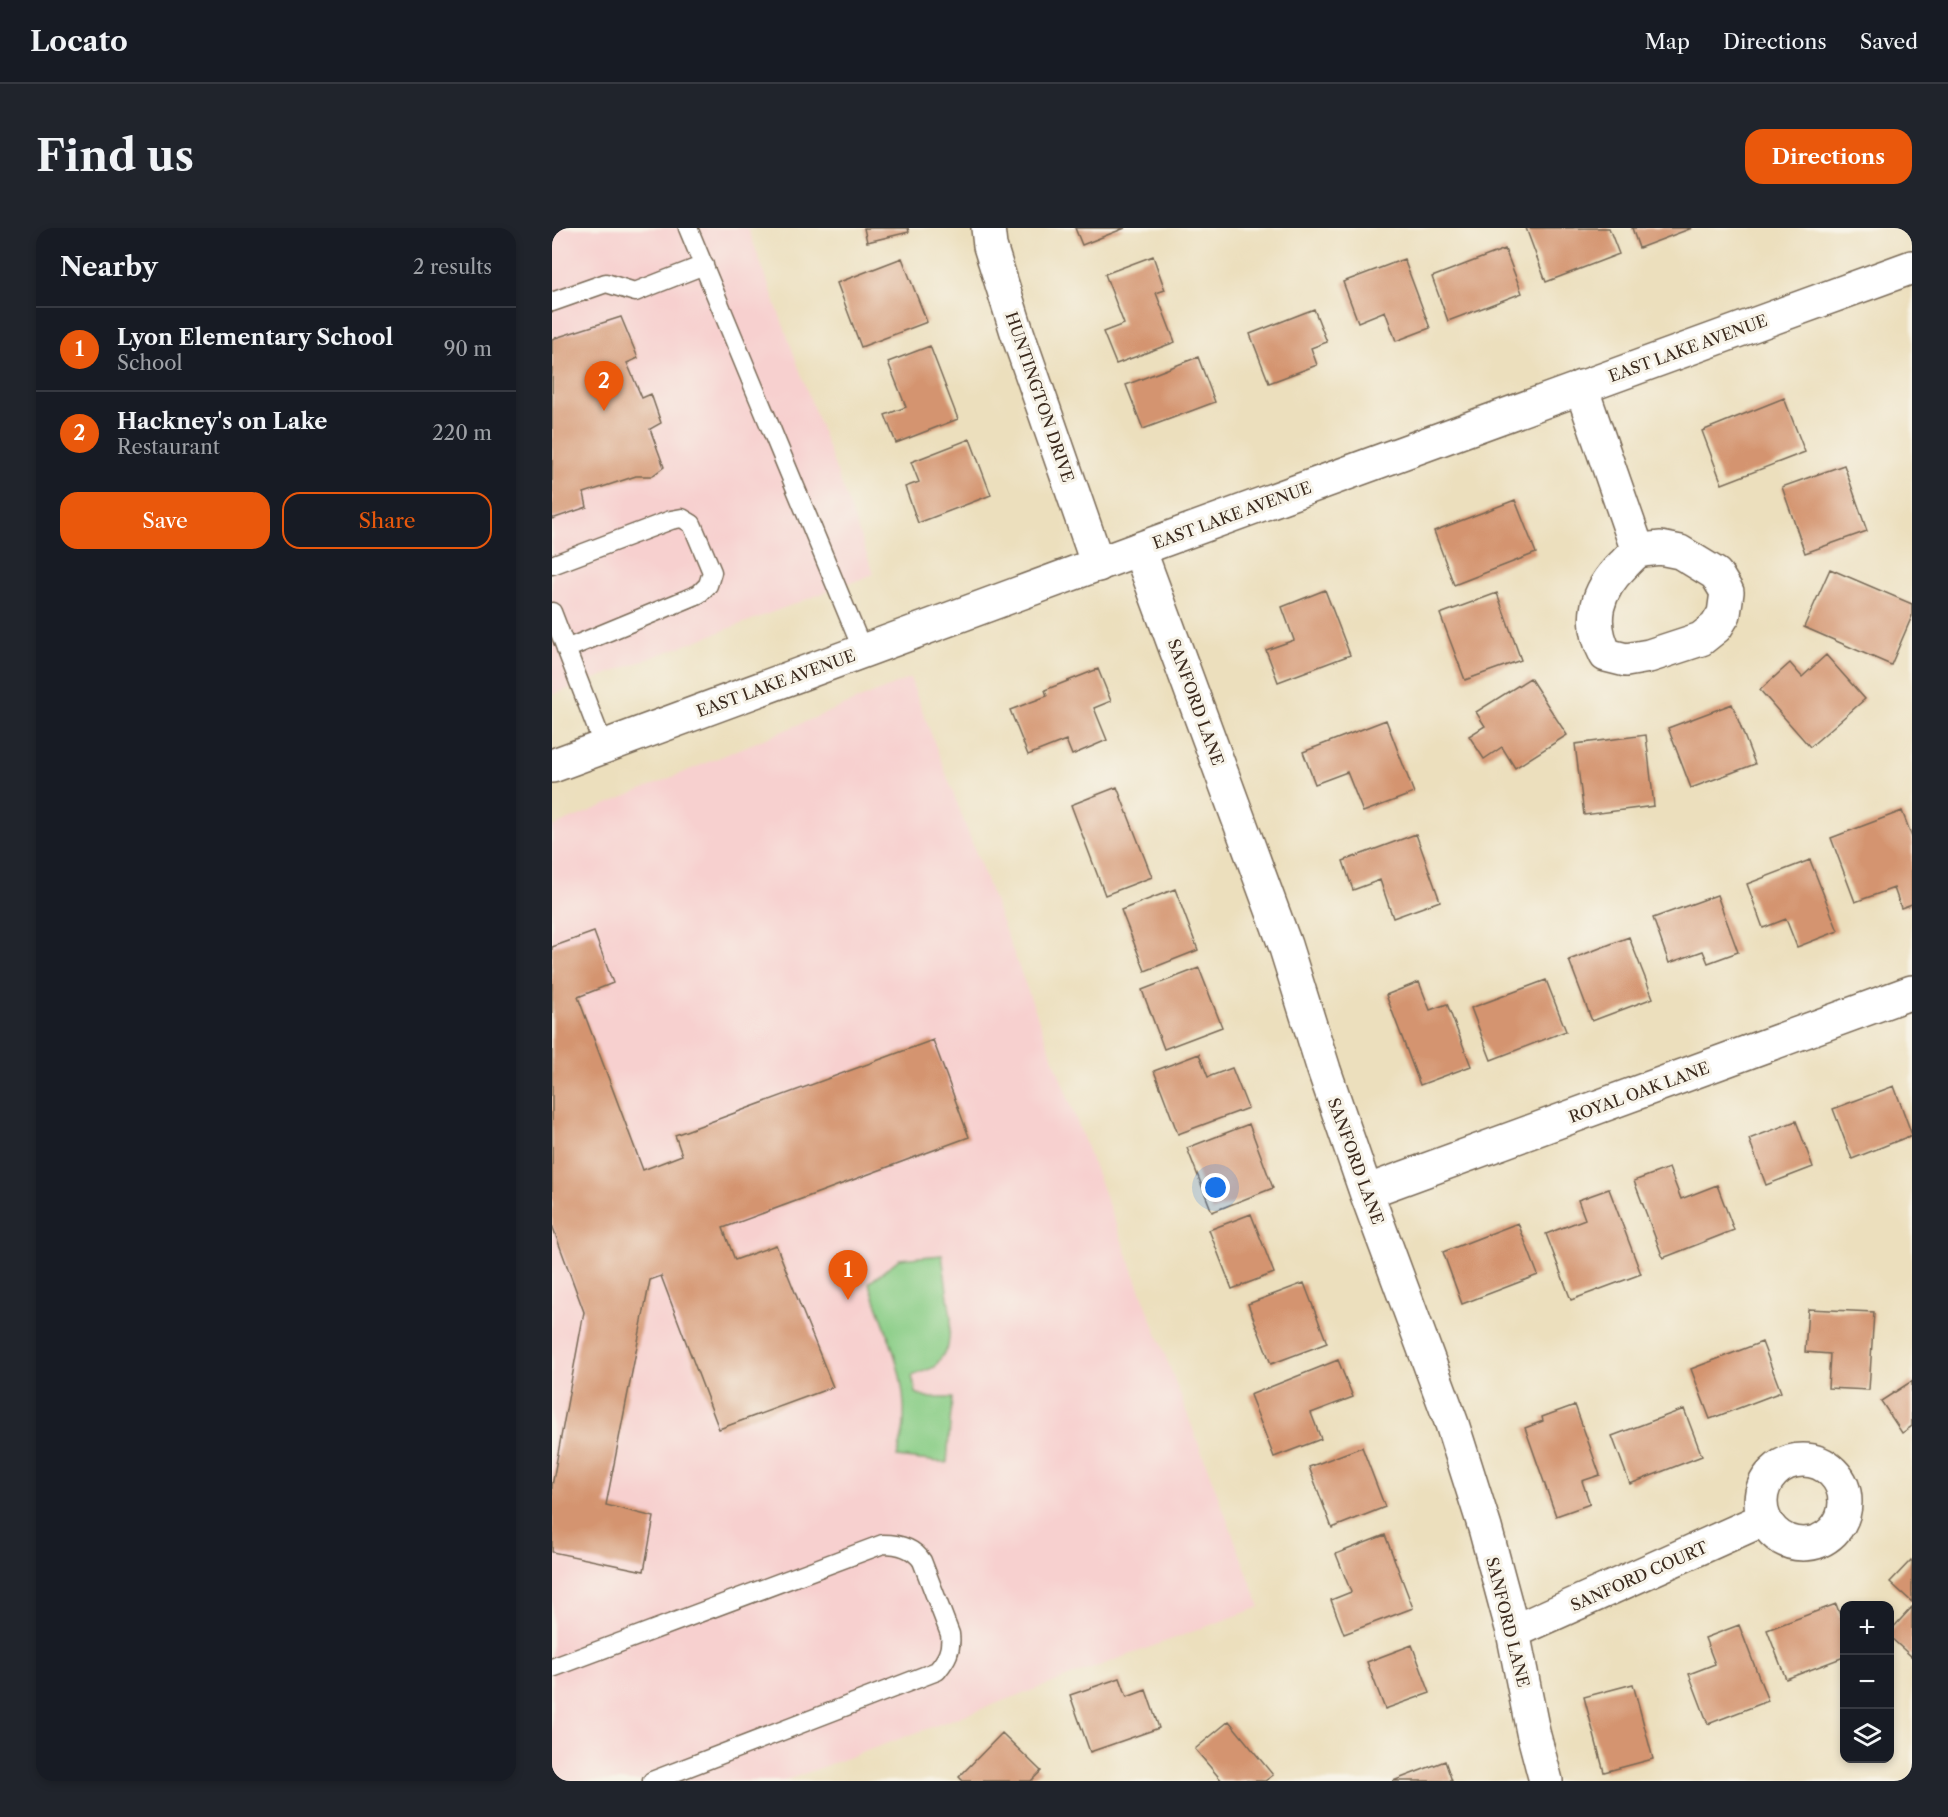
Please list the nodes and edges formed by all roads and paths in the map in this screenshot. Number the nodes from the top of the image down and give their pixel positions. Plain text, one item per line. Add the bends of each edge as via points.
1 (688, 228) edge
2 (988, 228) edge
3 (704, 265) junction
4 (1912, 267) edge
5 (552, 302) edge
6 (1581, 387) junction
7 (1139, 549) junction
8 (1638, 551) dead end
9 (552, 565) edge
10 (1098, 565) junction
11 (552, 612) edge
12 (566, 649) junction
13 (863, 651) junction
14 (604, 747) junction
15 (552, 766) edge
16 (1912, 992) edge
17 (1366, 1192) junction
18 (1764, 1519) dead end
19 (1513, 1632) junction
20 (552, 1668) edge
21 (652, 1781) edge
22 (1546, 1781) edge

1 - 3 lane
2 - 10 street, HUNTINGTON DRIVE via 1017,332
3 - 5 lane via 635,292 606,283
3 - 13 lane
4 - 6 street, EAST LAKE AVENUE
6 - 7 street, EAST LAKE AVENUE
6 - 8 street
7 - 10 street, EAST LAKE AVENUE
7 - 17 street, SANFORD LANE via 1285,945
9 - 12 lane via 682,518 692,524 712,572 708,585 699,594
10 - 13 street, EAST LAKE AVENUE
11 - 12 lane
12 - 14 lane
13 - 14 street, EAST LAKE AVENUE
14 - 15 street, EAST LAKE AVENUE
16 - 17 street, ROYAL OAK LANE
17 - 19 street, SANFORD LANE via 1452,1424
18 - 19 street, SANFORD COURT
19 - 22 street, SANFORD LANE
20 - 21 lane via 883,1544 908,1548 918,1556 950,1634 949,1654 937,1671

